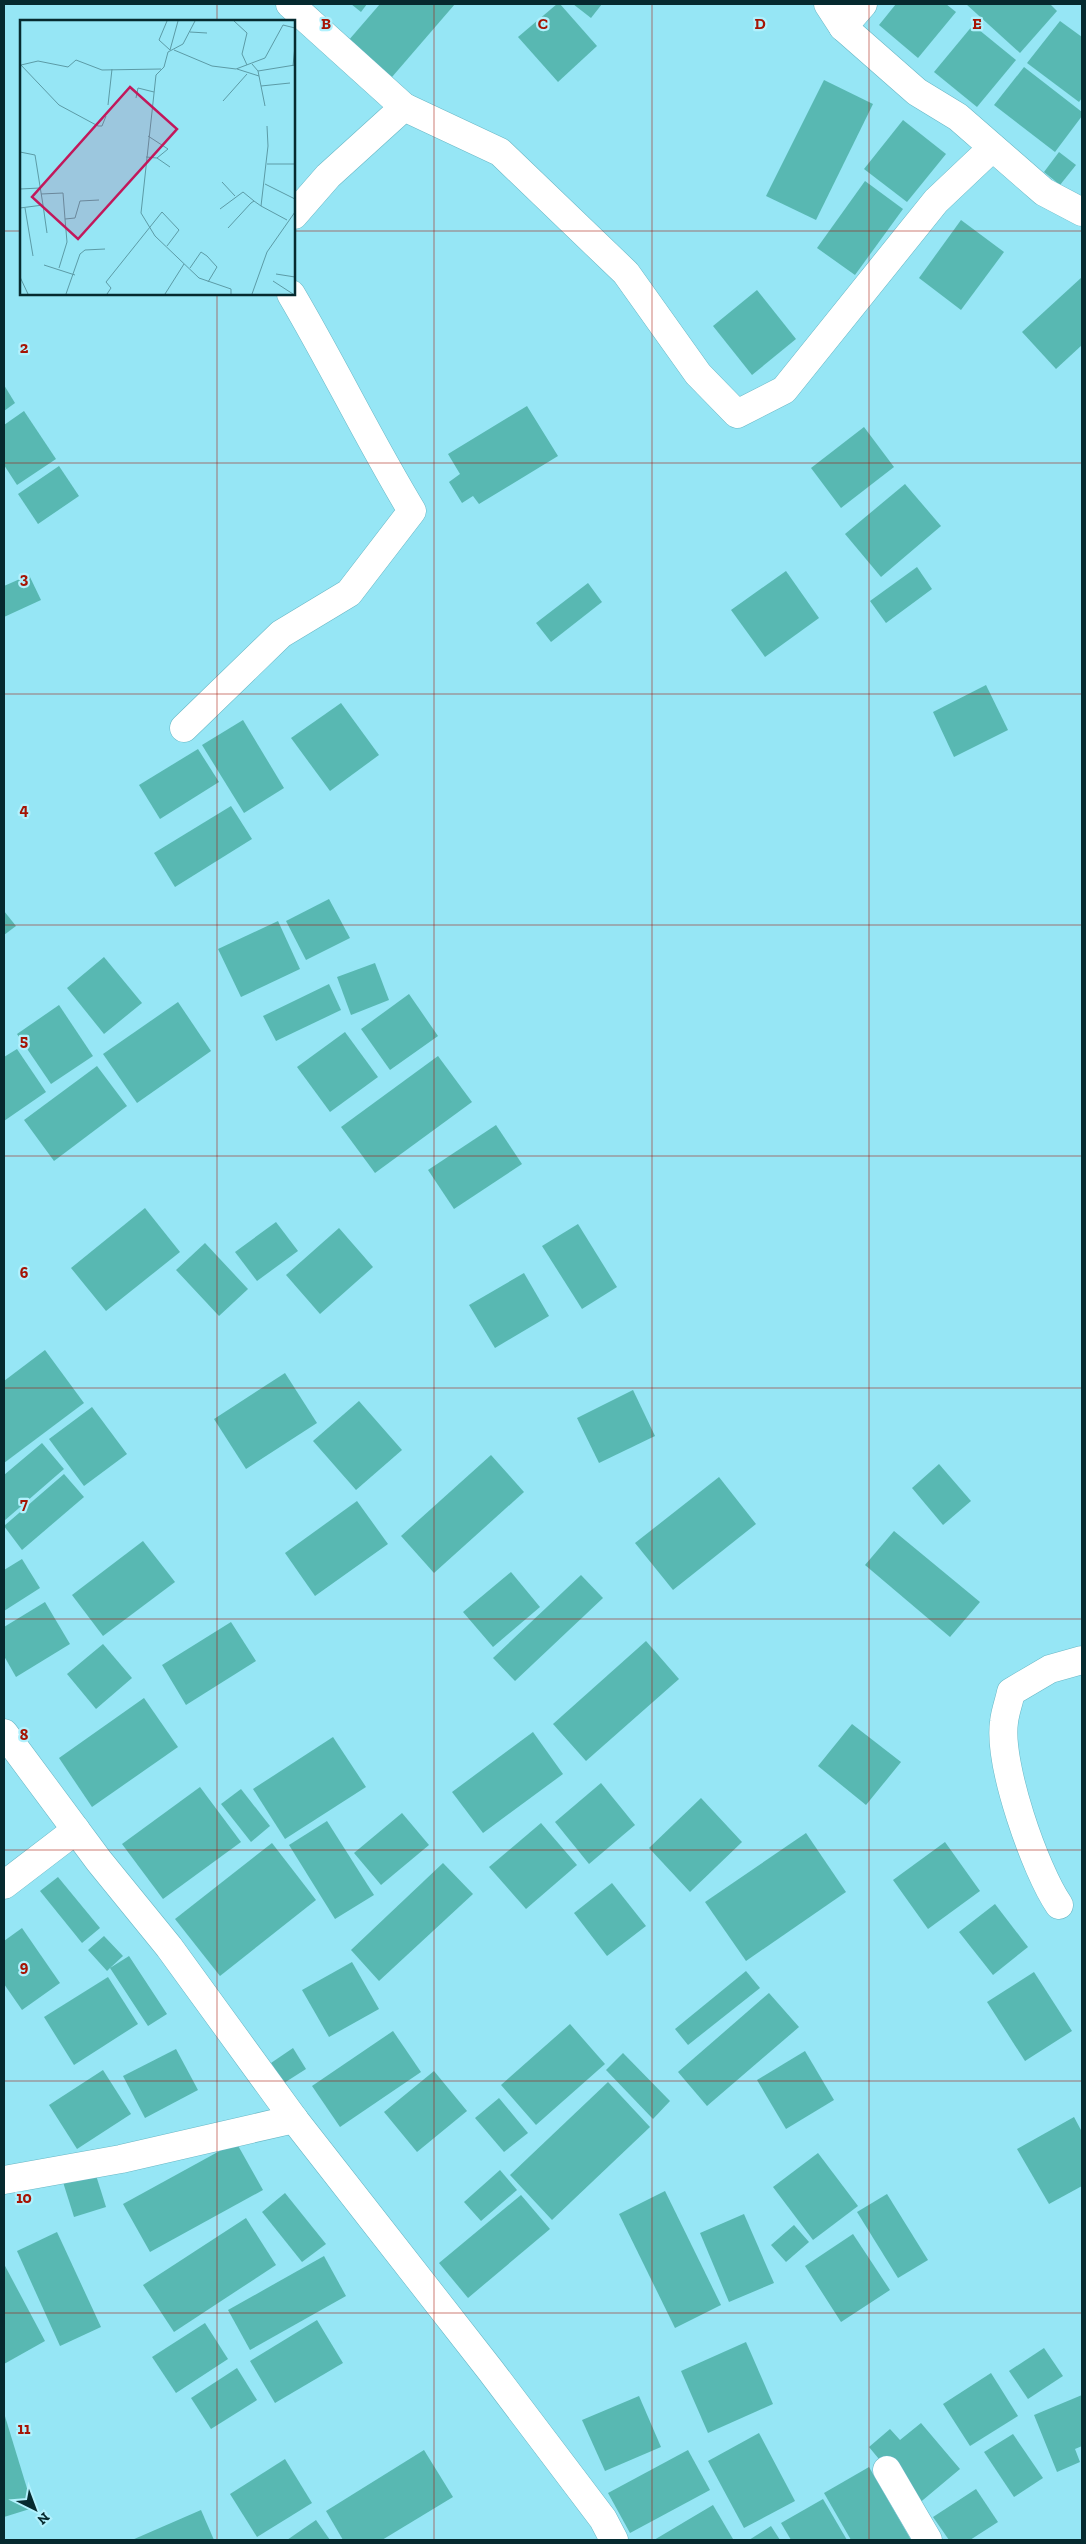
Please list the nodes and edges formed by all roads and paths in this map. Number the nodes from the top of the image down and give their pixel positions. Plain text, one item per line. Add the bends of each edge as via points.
1 (290, 4) edge
2 (828, 4) edge
3 (863, 4) edge
4 (843, 27) junction
5 (404, 107) junction
6 (992, 148) junction
7 (1079, 206) edge
8 (295, 214) edge
9 (292, 295) edge
10 (184, 728) dead end
11 (1082, 1660) edge
12 (4, 1733) edge
13 (76, 1830) junction
14 (4, 1885) edge
15 (1059, 1905) dead end
16 (294, 2119) junction
17 (4, 2180) edge
18 (887, 2470) dead end
19 (614, 2540) edge
20 (928, 2540) edge

1 - 5 street
2 - 4 street
3 - 4 street
4 - 6 street via 917,92 958,117
5 - 6 street via 500,152 626,274 698,374 737,414 784,390 936,201
5 - 8 street via 328,176
6 - 7 street via 1044,192
9 - 10 street via 412,511 348,593 281,634
11 - 15 street via 1050,1669 1011,1692 1004,1724 1008,1774 1047,1888
12 - 13 street
13 - 14 street
13 - 16 street via 169,1946
16 - 17 street via 121,2159
16 - 19 street via 497,2378 603,2519
18 - 20 street

